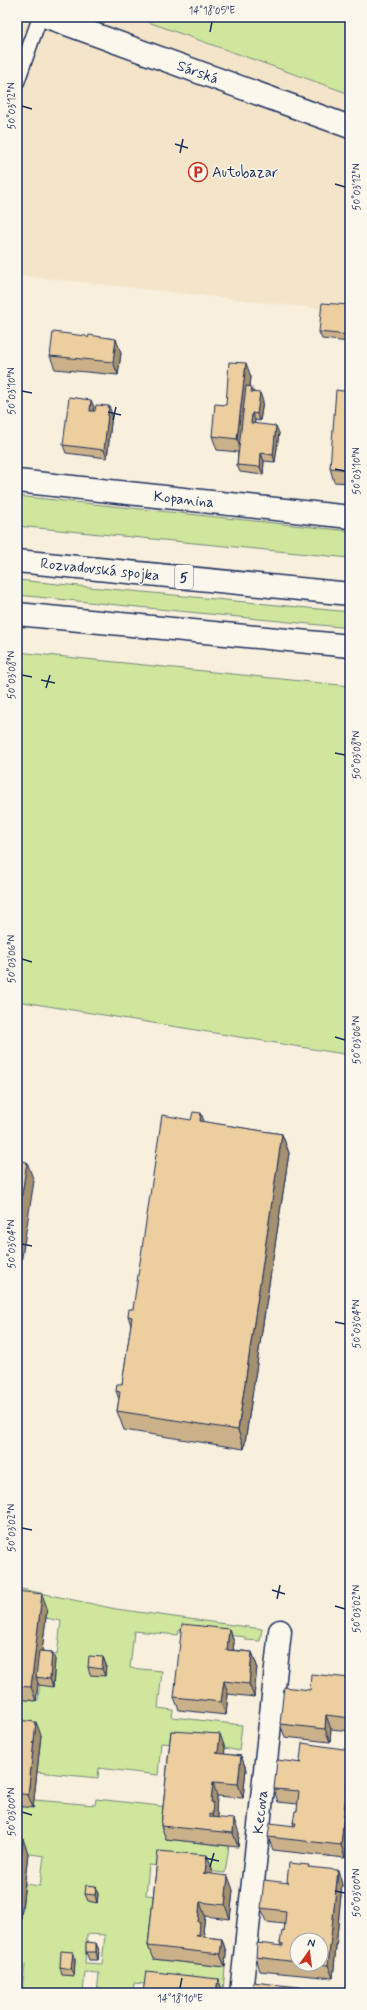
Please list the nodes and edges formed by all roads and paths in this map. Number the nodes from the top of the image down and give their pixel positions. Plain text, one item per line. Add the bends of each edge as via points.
1 (40, 17) edge
2 (47, 17) edge
3 (17, 82) edge
4 (350, 127) edge
5 (17, 481) edge
6 (350, 517) edge
7 (17, 561) edge
8 (350, 594) edge
9 (17, 614) edge
10 (350, 646) edge
11 (280, 1632) dead end
12 (240, 1993) edge

1 - 3 lane
2 - 4 main road, Sárská
5 - 6 main road, Kopanina
7 - 8 main road, Rozvadovská spojka / 5
9 - 10 main road
11 - 12 main road, Kecova

